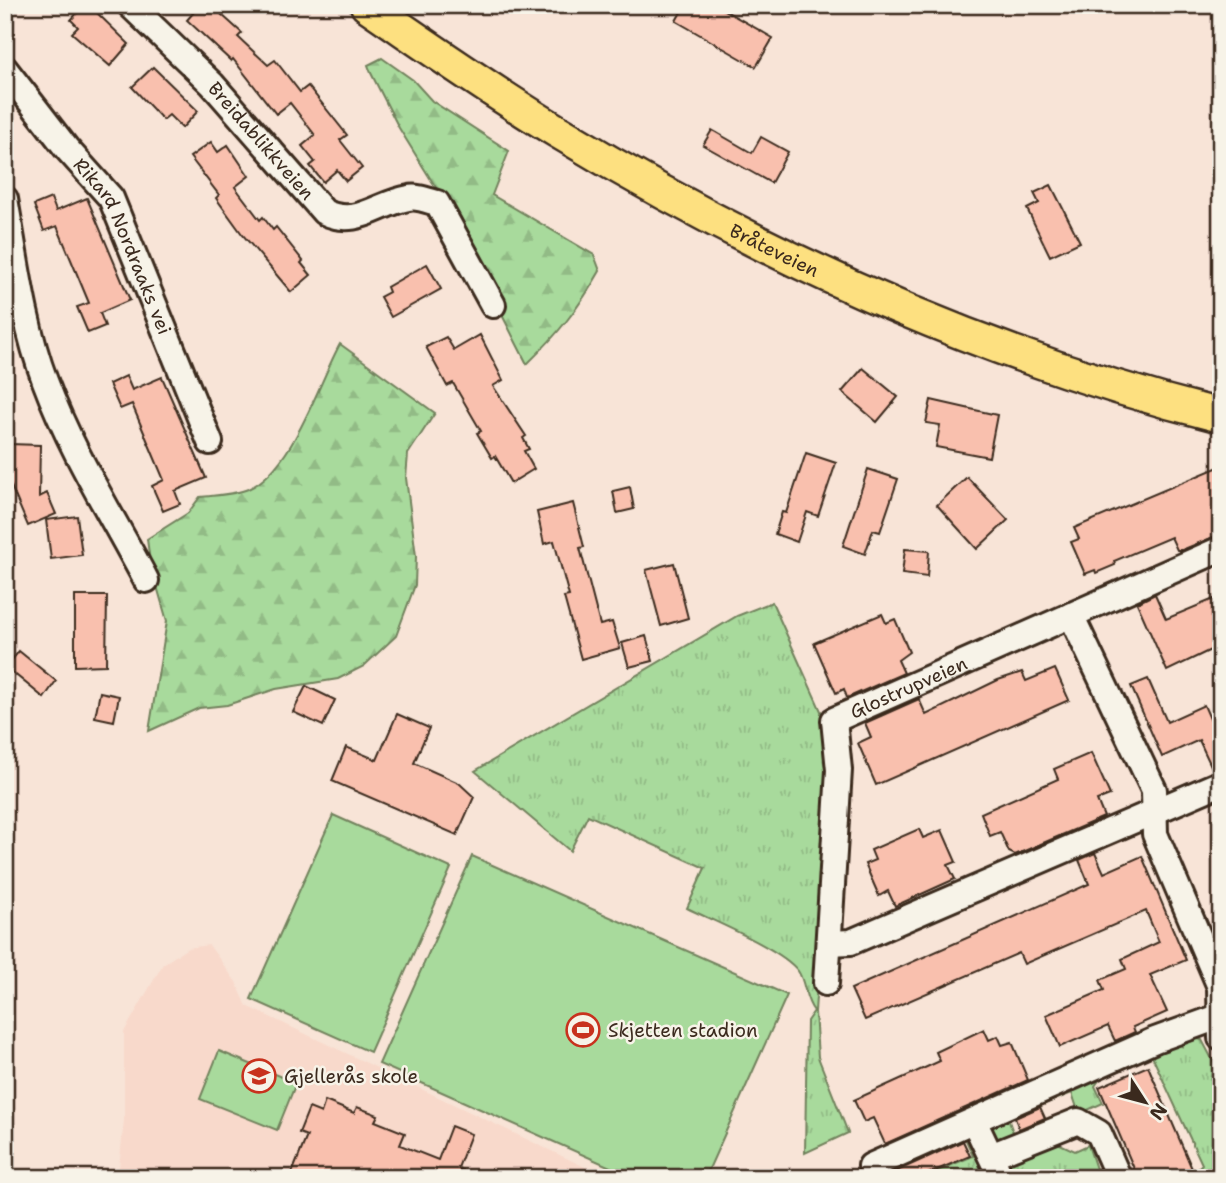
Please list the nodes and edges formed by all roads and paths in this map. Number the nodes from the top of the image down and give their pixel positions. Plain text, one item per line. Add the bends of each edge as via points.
1 (130, 5) edge
2 (367, 5) edge
3 (5, 69) edge
4 (5, 199) edge
5 (493, 305) dead end
6 (1221, 416) edge
7 (210, 442) dead end
8 (1221, 549) edge
9 (146, 580) dead end
10 (1071, 615) junction
11 (1221, 783) edge
12 (1154, 812) junction
13 (829, 943) junction
14 (826, 983) dead end
15 (1220, 1029) edge
16 (974, 1121) junction
17 (871, 1166) dead end
18 (996, 1167) edge
19 (1109, 1178) edge

1 - 5 street, Breidablikkveien via 212,84 324,212 356,219 411,197 437,203
2 - 6 main road, Bråteveien via 555,131 810,268 1006,352
3 - 7 street, Rikard Nordraaks vei via 111,198
4 - 9 street via 25,311 44,380 82,467
8 - 10 street, Glostrupveien
10 - 12 street via 1154,790
10 - 13 street, Glostrupveien via 834,720 839,770
11 - 12 street
12 - 13 street via 851,942
12 - 15 street via 1155,834 1220,988
13 - 14 street, Glostrupveien
15 - 16 street via 1155,1040
16 - 17 street
16 - 18 street
18 - 19 street via 1078,1121 1099,1133 1117,1174

